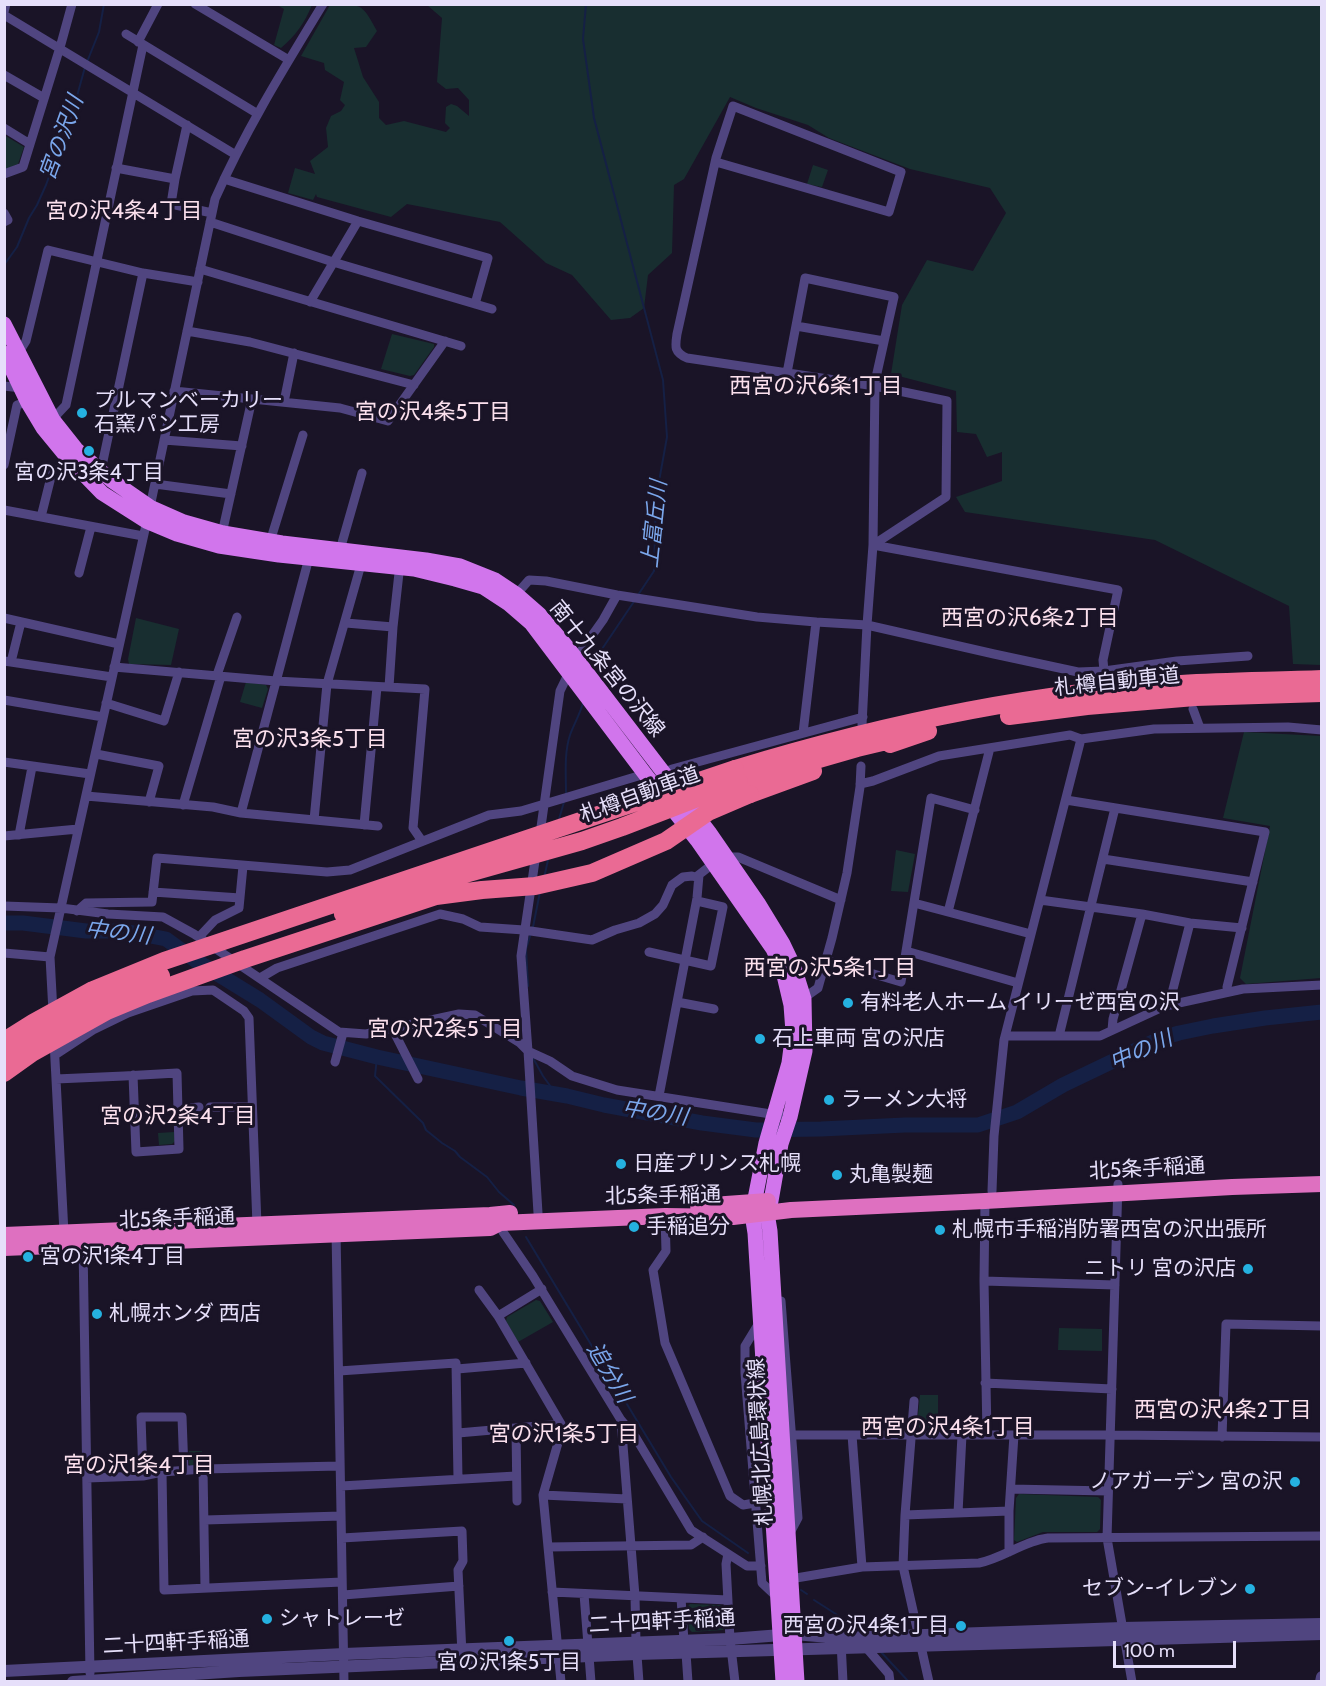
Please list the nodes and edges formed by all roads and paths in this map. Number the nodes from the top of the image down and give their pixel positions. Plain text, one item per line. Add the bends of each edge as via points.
1 (6, 4) edge
2 (72, 4) edge
3 (159, 4) edge
4 (195, 4) edge
5 (323, 4) edge
6 (4, 14) edge
7 (126, 34) dead end
8 (140, 44) junction
9 (60, 49) junction
10 (289, 60) junction
11 (4, 75) edge
12 (133, 92) junction
13 (44, 99) junction
14 (258, 114) junction
15 (187, 125) junction
16 (4, 128) edge
17 (30, 144) junction
18 (236, 154) junction
19 (716, 162) junction
20 (116, 168) junction
21 (4, 174) edge
22 (175, 179) junction
23 (224, 179) junction
24 (4, 213) edge
25 (211, 218) junction
26 (358, 221) junction
27 (4, 222) edge
28 (96, 261) junction
29 (333, 262) junction
30 (200, 269) junction
31 (143, 273) junction
32 (198, 282) junction
33 (310, 302) junction
34 (475, 304) junction
35 (492, 309) dead end
36 (4, 324) edge
37 (796, 326) junction
38 (187, 331) junction
39 (445, 341) junction
40 (885, 341) junction
41 (461, 346) dead end
42 (294, 353) junction
43 (10, 355) edge
44 (787, 373) junction
45 (414, 384) junction
46 (4, 386) edge
47 (875, 386) junction
48 (21, 388) junction
49 (174, 391) junction
50 (33, 398) junction
51 (252, 399) junction
52 (284, 402) junction
53 (48, 424) junction
54 (303, 435) dead end
55 (164, 440) junction
56 (242, 446) junction
57 (4, 465) edge
58 (53, 469) dead end
59 (362, 473) dead end
60 (98, 479) junction
61 (155, 484) junction
62 (231, 494) junction
63 (4, 510) edge
64 (41, 517) junction
65 (146, 521) junction
66 (91, 527) junction
67 (221, 539) junction
68 (873, 545) junction
69 (268, 547) junction
70 (340, 550) junction
71 (311, 552) junction
72 (364, 558) junction
73 (400, 562) junction
74 (79, 573) dead end
75 (617, 595) junction
76 (513, 599) junction
77 (237, 617) dead end
78 (4, 618) edge
79 (21, 622) junction
80 (816, 622) junction
81 (345, 623) junction
82 (867, 625) junction
83 (393, 627) junction
84 (119, 644) junction
85 (1248, 656) dead end
86 (6, 662) edge
87 (574, 668) junction
88 (1104, 671) junction
89 (113, 672) junction
90 (179, 672) junction
91 (219, 675) junction
92 (1322, 679) edge
93 (276, 681) junction
94 (327, 684) junction
95 (377, 687) junction
96 (389, 687) junction
97 (1322, 693) edge
98 (4, 700) edge
99 (106, 703) junction
100 (1193, 709) dead end
101 (103, 717) junction
102 (1200, 728) junction
103 (1322, 730) edge
104 (802, 734) junction
105 (1082, 738) junction
106 (990, 748) junction
107 (96, 754) junction
108 (4, 762) edge
109 (861, 766) dead end
110 (32, 767) junction
111 (663, 773) junction
112 (90, 774) junction
113 (645, 774) junction
114 (742, 782) junction
115 (860, 784) junction
116 (86, 796) junction
117 (1066, 800) junction
118 (149, 802) junction
119 (544, 804) junction
120 (183, 805) junction
121 (1115, 808) junction
122 (975, 810) junction
123 (241, 813) junction
124 (314, 820) junction
125 (364, 825) junction
126 (378, 826) dead end
127 (78, 829) junction
128 (19, 835) junction
129 (4, 836) edge
130 (422, 842) junction
131 (1103, 859) junction
132 (720, 860) junction
133 (243, 866) junction
134 (699, 875) junction
135 (1253, 882) junction
136 (153, 892) junction
137 (240, 898) junction
138 (841, 900) junction
139 (1040, 900) junction
140 (697, 901) junction
141 (914, 903) junction
142 (4, 906) edge
143 (1092, 907) junction
144 (61, 908) junction
145 (77, 911) junction
146 (948, 912) junction
147 (1142, 914) junction
148 (1190, 923) junction
149 (1242, 928) junction
150 (524, 930) junction
151 (1031, 934) junction
152 (199, 937) junction
153 (906, 951) junction
154 (649, 952) dead end
155 (4, 953) edge
156 (50, 957) junction
157 (686, 959) junction
158 (826, 960) junction
159 (260, 978) junction
160 (1018, 983) junction
161 (1322, 985) edge
162 (93, 990) junction
163 (1229, 992) junction
164 (677, 1002) junction
165 (797, 1002) junction
166 (1172, 1005) junction
167 (714, 1009) dead end
168 (392, 1028) junction
169 (1112, 1030) junction
170 (4, 1031) edge
171 (343, 1033) junction
172 (1005, 1036) junction
173 (1059, 1036) junction
174 (4, 1041) edge
175 (528, 1051) junction
176 (55, 1055) junction
177 (4, 1057) edge
178 (335, 1062) dead end
179 (4, 1073) edge
180 (133, 1075) junction
181 (56, 1079) junction
182 (418, 1079) dead end
183 (659, 1096) junction
184 (199, 1107) dead end
185 (210, 1107) dead end
186 (252, 1107) junction
187 (178, 1109) junction
188 (782, 1115) junction
189 (1322, 1174) edge
190 (1322, 1184) edge
191 (1118, 1188) junction
192 (988, 1196) junction
193 (761, 1208) junction
194 (538, 1213) junction
195 (665, 1216) junction
196 (500, 1218) junction
197 (257, 1225) junction
198 (336, 1228) junction
199 (64, 1233) junction
200 (4, 1235) edge
201 (83, 1245) junction
202 (4, 1248) edge
203 (772, 1271) junction
204 (984, 1281) junction
205 (1115, 1284) junction
206 (542, 1289) junction
207 (479, 1290) dead end
208 (498, 1316) junction
209 (760, 1321) junction
210 (1322, 1326) edge
211 (526, 1363) junction
212 (457, 1369) junction
213 (339, 1371) junction
214 (985, 1383) junction
215 (1112, 1389) junction
216 (914, 1401) dead end
217 (621, 1420) junction
218 (561, 1424) junction
219 (516, 1428) junction
220 (458, 1433) junction
221 (793, 1435) junction
222 (852, 1435) junction
223 (962, 1435) junction
224 (987, 1435) junction
225 (1014, 1435) junction
226 (1111, 1435) junction
227 (911, 1436) junction
228 (1222, 1437) junction
229 (1322, 1437) edge
230 (340, 1466) junction
231 (203, 1469) junction
232 (184, 1471) junction
233 (162, 1472) junction
234 (143, 1476) junction
235 (516, 1476) junction
236 (87, 1478) junction
237 (459, 1479) junction
238 (341, 1486) junction
239 (1011, 1489) junction
240 (1108, 1491) junction
241 (543, 1495) junction
242 (627, 1499) junction
243 (517, 1501) dead end
244 (756, 1503) junction
245 (1010, 1511) junction
246 (958, 1513) junction
247 (905, 1515) junction
248 (341, 1516) junction
249 (205, 1520) junction
250 (1322, 1536) edge
251 (703, 1537) junction
252 (788, 1537) junction
253 (342, 1538) junction
254 (1107, 1538) junction
255 (631, 1546) junction
256 (548, 1547) junction
257 (1009, 1552) junction
258 (728, 1554) junction
259 (761, 1566) junction
260 (903, 1566) junction
261 (861, 1567) junction
262 (790, 1579) junction
263 (342, 1582) junction
264 (459, 1586) junction
265 (205, 1588) junction
266 (552, 1592) junction
267 (584, 1594) junction
268 (343, 1595) junction
269 (635, 1596) junction
270 (681, 1598) junction
271 (777, 1598) junction
272 (728, 1600) junction
273 (1322, 1624) edge
274 (1123, 1634) junction
275 (1322, 1634) edge
276 (865, 1641) junction
277 (917, 1641) junction
278 (787, 1642) junction
279 (841, 1642) junction
280 (731, 1645) junction
281 (685, 1647) junction
282 (637, 1648) junction
283 (588, 1651) junction
284 (557, 1652) junction
285 (462, 1656) junction
286 (344, 1661) junction
287 (90, 1667) junction
288 (4, 1671) edge
289 (238, 1671) edge
290 (136, 1679) edge
291 (90, 1681) edge
292 (73, 1682) edge
293 (344, 1682) edge
294 (561, 1682) edge
295 (591, 1682) edge
296 (639, 1682) edge
297 (688, 1682) edge
298 (735, 1682) edge
299 (783, 1682) edge
300 (797, 1682) edge
301 (843, 1682) edge
302 (890, 1682) edge
303 (929, 1682) edge
304 (1132, 1682) edge

1 - 6 street
2 - 9 street
3 - 8 street
4 - 10 street
5 - 10 street
6 - 9 street
7 - 8 street
8 - 12 street
8 - 14 street
9 - 12 street
9 - 13 street
10 - 14 street
11 - 13 street
12 - 15 street
12 - 20 street
13 - 17 street
14 - 18 street
15 - 18 street
15 - 22 street
16 - 17 street
17 - 21 street via 22,167
18 - 23 street
19 - 19 street via 889,212 901,172 733,106
19 - 44 street via 675,347 687,358
20 - 22 street
20 - 28 street
22 - 25 street via 171,204
23 - 25 street
23 - 26 street
24 - 27 street via 8,220
25 - 29 street
25 - 30 street
26 - 29 street
26 - 34 street via 488,258
28 - 31 street
28 - 43 street via 48,250 26,341
28 - 53 street via 66,405
29 - 33 street
29 - 34 street
30 - 32 street
30 - 33 street
31 - 32 street
31 - 60 street
32 - 38 street
33 - 39 street
34 - 35 street
36 - 43 main road, 南十九条宮の沢線
37 - 40 street
37 - 40 street via 805,278 894,297
37 - 44 street
38 - 42 street
38 - 49 street
39 - 41 street
39 - 45 street
40 - 47 street
42 - 45 street
42 - 52 street
43 - 48 main road, 南十九条宮の沢線
43 - 50 main road, 南十九条宮の沢線
44 - 47 street
45 - 52 street via 388,421 340,408
46 - 48 street
47 - 68 street
47 - 68 street via 947,401 946,498
48 - 50 main road, 南十九条宮の沢線
49 - 51 street
49 - 55 street
50 - 53 main road, 南十九条宮の沢線
50 - 57 street via 17,405
51 - 52 street
51 - 56 street
53 - 60 main road, 南十九条宮の沢線 via 76,449
54 - 69 street
55 - 56 street
55 - 61 street
56 - 62 street
58 - 64 street
59 - 70 street
60 - 65 main road, 南十九条宮の沢線 via 111,480
61 - 62 street
61 - 65 street
62 - 67 street
63 - 64 street
64 - 66 street
65 - 66 street
65 - 67 main road, 南十九条宮の沢線 via 184,522
65 - 84 street
66 - 74 street
67 - 69 main road, 南十九条宮の沢線
68 - 82 street
68 - 88 street via 1118,590
69 - 71 main road, 南十九条宮の沢線
70 - 71 main road, 南十九条宮の沢線
70 - 72 main road, 南十九条宮の沢線
71 - 72 main road, 南十九条宮の沢線
71 - 93 street
72 - 73 main road, 南十九条宮の沢線
72 - 81 street
73 - 76 main road, 南十九条宮の沢線 via 460,566 495,580
73 - 83 street
75 - 76 street via 529,580
75 - 80 street
75 - 87 street
76 - 87 main road, 南十九条宮の沢線 via 540,615
77 - 91 street
78 - 79 street
79 - 84 street
79 - 86 street
80 - 82 street
80 - 104 street
81 - 83 street
81 - 94 street
82 - 88 street via 1078,672
82 - 104 street via 863,721
83 - 96 street
84 - 89 street
85 - 88 street
86 - 89 street
87 - 111 main road, 南十九条宮の沢線 via 594,682
87 - 113 main road, 南十九条宮の沢線 via 589,700
87 - 119 street via 560,691
89 - 90 street
89 - 99 street
90 - 91 street
90 - 99 street via 164,721
91 - 93 street
91 - 120 street
92 - 114 highway, 札樽自動車道 via 1180,684 990,706 853,736
93 - 94 street
93 - 123 street
94 - 95 street
94 - 124 street
95 - 96 street
95 - 125 street
96 - 130 street via 425,689 413,828
97 - 114 highway, 札樽自動車道 via 1195,697 992,718 857,748
98 - 101 street
99 - 101 street
100 - 102 street
101 - 107 street
102 - 103 street
102 - 105 street
104 - 111 street
105 - 106 street via 1070,735
105 - 117 street
106 - 115 street via 939,756
106 - 122 street
107 - 112 street
107 - 118 street via 159,765
108 - 110 street
109 - 115 street
110 - 112 street
110 - 128 street
111 - 132 main road, 南十九条宮の沢線
112 - 116 street
113 - 119 street
113 - 132 main road, 南十九条宮の沢線 via 697,840
114 - 162 highway, 札樽自動車道, bridge via 164,961
114 - 177 highway, 札樽自動車道, bridge via 602,834 440,881 129,988 51,1027
114 - 179 highway, bridge via 666,841 592,873 535,886 436,896 245,959 107,1011
115 - 138 street
116 - 118 street
116 - 127 street
117 - 121 street
117 - 139 street
118 - 120 street
119 - 130 street via 489,815
119 - 150 street
120 - 123 street
121 - 131 street
121 - 135 street via 1265,832
122 - 141 street via 931,798
122 - 146 street
123 - 124 street
124 - 125 street
125 - 126 street
127 - 128 street
127 - 144 street
128 - 129 street
130 - 133 street via 350,870
131 - 135 street
131 - 143 street
132 - 134 street
132 - 138 street via 738,857
132 - 165 main road, 南十九条宮の沢線 via 783,944 794,967
133 - 136 street via 157,858
133 - 137 street
134 - 140 street
134 - 150 street via 683,877 672,885 655,914 592,940
135 - 149 street
136 - 137 street
136 - 145 street via 152,902 86,903
137 - 152 street via 239,909 215,920
138 - 158 street
139 - 143 street
139 - 151 street
140 - 157 street
140 - 157 street via 723,908 711,966
141 - 146 street
141 - 153 street
142 - 144 street
143 - 147 street
143 - 173 street
144 - 145 street
144 - 156 street
145 - 152 street via 163,917
146 - 151 street
147 - 148 street
147 - 169 street
148 - 149 street
148 - 166 street
149 - 163 street
150 - 159 street via 480,927 440,914 277,968
150 - 175 street via 521,956
151 - 160 street
152 - 159 street
153 - 158 street via 901,982
153 - 160 street
154 - 157 street
155 - 156 street
156 - 176 street
157 - 164 street
158 - 165 street via 818,988
159 - 171 street
160 - 172 street
161 - 163 street
162 - 170 highway, bridge via 40,1011
162 - 174 highway, 札樽自動車道, bridge
163 - 166 street
164 - 167 street
164 - 183 street
165 - 188 main road, 南十九条宮の沢線 via 805,1051
166 - 169 street
168 - 171 street via 366,1034
168 - 175 street via 459,1014 476,1015
168 - 182 street
169 - 173 street via 1100,1036
171 - 178 street
172 - 173 street
172 - 192 street
175 - 183 street via 572,1076 617,1090
175 - 194 street
176 - 181 street
176 - 186 street via 128,1013 192,991 213,990 249,1018
180 - 181 street
180 - 187 street via 177,1073
180 - 187 street via 136,1152 179,1149
181 - 199 street
183 - 188 street
184 - 187 street
185 - 186 street
186 - 197 street
188 - 193 main road, 南十九条宮の沢線
189 - 191 highway, 北5条手稲通
190 - 191 highway, 北5条手稲通
191 - 192 highway, 北5条手稲通
191 - 205 street
192 - 193 highway, 北5条手稲通 via 791,1210
192 - 204 street
193 - 194 highway, 北5条手稲通 via 733,1205
193 - 195 highway, 北5条手稲通 via 733,1217
193 - 203 main road, 札幌北広島環状線
193 - 209 main road, 札幌北広島環状線
194 - 196 highway, 北5条手稲通
195 - 196 highway, 北5条手稲通
195 - 244 street via 666,1251 653,1270 665,1343 730,1496 743,1504
196 - 198 highway, 北5条手稲通 via 490,1228
196 - 206 street via 503,1232
197 - 198 highway, 北5条手稲通
197 - 199 highway, 北5条手稲通
198 - 201 highway, 北5条手稲通
198 - 213 street
199 - 200 highway, 北5条手稲通
201 - 202 highway, 北5条手稲通
201 - 236 street
203 - 221 street via 780,1284
203 - 252 main road, 札幌北広島環状線
204 - 205 street
204 - 214 street
205 - 215 street
206 - 208 street
206 - 217 street
207 - 208 street
208 - 211 street
209 - 244 street via 745,1346
209 - 271 main road, 札幌北広島環状線
210 - 228 street via 1226,1324
211 - 212 street
211 - 218 street
212 - 213 street via 456,1363
212 - 220 street
213 - 230 street
214 - 215 street
214 - 224 street
215 - 226 street
216 - 227 street
217 - 242 street
217 - 251 street via 691,1530
218 - 219 street
218 - 241 street
219 - 220 street
219 - 235 street
220 - 237 street
221 - 222 street
221 - 252 street via 798,1518
222 - 227 street
222 - 261 street
223 - 224 street
223 - 227 street
223 - 246 street
224 - 225 street
225 - 226 street
225 - 239 street
226 - 228 street
226 - 240 street
227 - 247 street
228 - 229 street
230 - 231 street
230 - 238 street
231 - 232 street
231 - 249 street
232 - 233 street
232 - 234 street via 182,1417 141,1417
233 - 234 street
233 - 265 street via 164,1590
234 - 236 street
235 - 237 street
235 - 243 street
236 - 287 street
237 - 238 street
238 - 248 street
239 - 240 street
239 - 245 street
240 - 254 street
241 - 242 street
241 - 256 street
242 - 255 street
244 - 259 street
245 - 246 street
245 - 257 street
246 - 247 street
247 - 260 street
248 - 249 street
248 - 253 street
249 - 265 street
250 - 254 street
251 - 255 street via 691,1545
251 - 258 street
252 - 262 main road, 札幌北広島環状線
253 - 263 street
253 - 264 street via 462,1531
254 - 257 street via 1042,1539
254 - 274 street
255 - 256 street
255 - 269 street
256 - 266 street
257 - 260 street via 979,1563
258 - 259 street via 747,1566
258 - 272 street
259 - 271 street via 762,1584
260 - 261 street
260 - 277 street
261 - 262 street
262 - 278 main road, 札幌北広島環状線
263 - 265 street
263 - 268 street
264 - 268 street
264 - 285 street
266 - 267 street
266 - 284 street
267 - 269 street
267 - 283 street
268 - 286 street
269 - 270 street
269 - 282 street
270 - 272 street
270 - 281 street
271 - 278 main road, 札幌北広島環状線
272 - 280 street
273 - 274 street, 二十四軒手稲通
274 - 275 street, 二十四軒手稲通
274 - 277 street, 二十四軒手稲通
274 - 304 street
276 - 277 street, 二十四軒手稲通
276 - 279 street, 二十四軒手稲通
276 - 302 street via 889,1674
277 - 303 street
278 - 279 street, 二十四軒手稲通
278 - 280 street, 二十四軒手稲通
278 - 299 main road, 札幌北広島環状線
278 - 300 main road, 札幌北広島環状線
279 - 301 street
280 - 281 street, 二十四軒手稲通
280 - 298 street
281 - 282 street, 二十四軒手稲通
281 - 297 street
282 - 283 street, 二十四軒手稲通
282 - 296 street
283 - 284 street, 二十四軒手稲通
283 - 295 street
284 - 285 street, 二十四軒手稲通
284 - 294 street
285 - 286 street, 二十四軒手稲通
286 - 289 street, 二十四軒手稲通
286 - 293 street
287 - 288 street, 二十四軒手稲通
287 - 289 street, 二十四軒手稲通
287 - 291 street
289 - 290 street, 二十四軒手稲通
290 - 291 street, 二十四軒手稲通
291 - 292 street, 二十四軒手稲通

